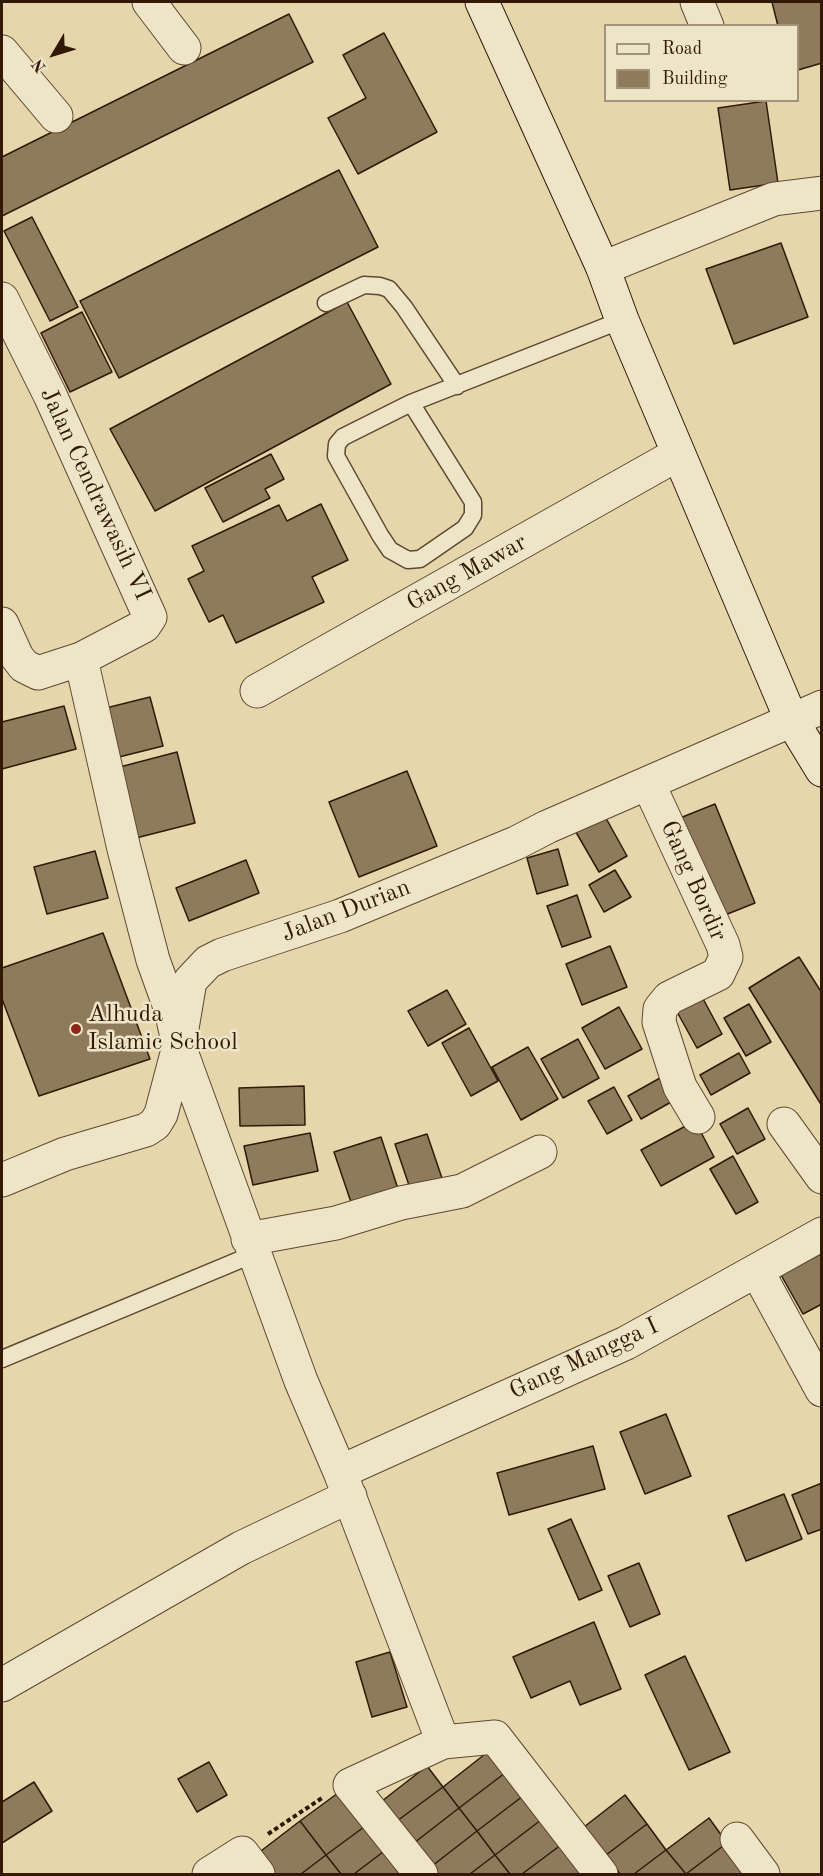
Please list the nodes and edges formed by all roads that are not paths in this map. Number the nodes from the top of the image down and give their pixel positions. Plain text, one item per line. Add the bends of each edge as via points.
1 (149, 2) edge
2 (482, 2) edge
3 (697, 2) edge
4 (706, 24) edge
5 (184, 48) dead end
6 (2, 52) edge
7 (56, 116) dead end
8 (822, 193) edge
9 (603, 268) junction
10 (2, 298) edge
11 (326, 303) dead end
12 (622, 320) junction
13 (457, 386) junction
14 (411, 403) junction
15 (678, 454) junction
16 (2, 624) edge
17 (81, 659) junction
18 (257, 691) dead end
19 (822, 707) edge
20 (791, 719) junction
21 (822, 770) edge
22 (648, 783) junction
23 (179, 1046) junction
24 (698, 1117) dead end
25 (784, 1124) dead end
26 (540, 1152) dead end
27 (822, 1177) edge
28 (2, 1180) edge
29 (822, 1234) edge
30 (251, 1247) junction
31 (757, 1271) junction
32 (2, 1359) edge
33 (822, 1390) edge
34 (345, 1484) junction
35 (2, 1685) edge
36 (458, 1741) junction
37 (737, 1839) dead end
38 (250, 1864) edge
39 (209, 1875) edge
40 (421, 1875) edge
41 (601, 1875) edge
42 (763, 1875) edge

1 - 5 street
2 - 9 street
3 - 4 street
6 - 7 street
8 - 9 street via 774,199
9 - 12 street
10 - 17 street, Jalan Cendrawasih VI via 150,616 144,626
11 - 13 lane via 364,285 388,289
12 - 13 lane
12 - 15 street
13 - 14 lane
14 - 14 lane via 343,437 335,450 390,550 408,560 420,559 465,528 473,515 473,502
15 - 18 street, Gang Mawar
15 - 20 street
16 - 17 street via 17,657 30,670 46,672
17 - 23 street via 124,849
19 - 20 street, Jalan Durian
20 - 21 street
20 - 22 street, Jalan Durian
22 - 23 street, Jalan Durian via 340,916 208,962 190,981
22 - 24 street, Gang Bordir via 726,957 718,974 669,998 660,1009 659,1022 680,1087
23 - 28 street, Jalan Durian via 155,1124
23 - 30 street
25 - 27 street
26 - 30 street via 462,1191 401,1203
29 - 31 street, Gang Mangga I
30 - 32 lane
30 - 34 street via 301,1382
31 - 33 street
31 - 34 street, Gang Mangga I via 626,1343
34 - 35 street, Gang Mangga I
34 - 36 street
36 - 40 street via 350,1785
36 - 41 street via 495,1737
37 - 42 street
38 - 39 street

